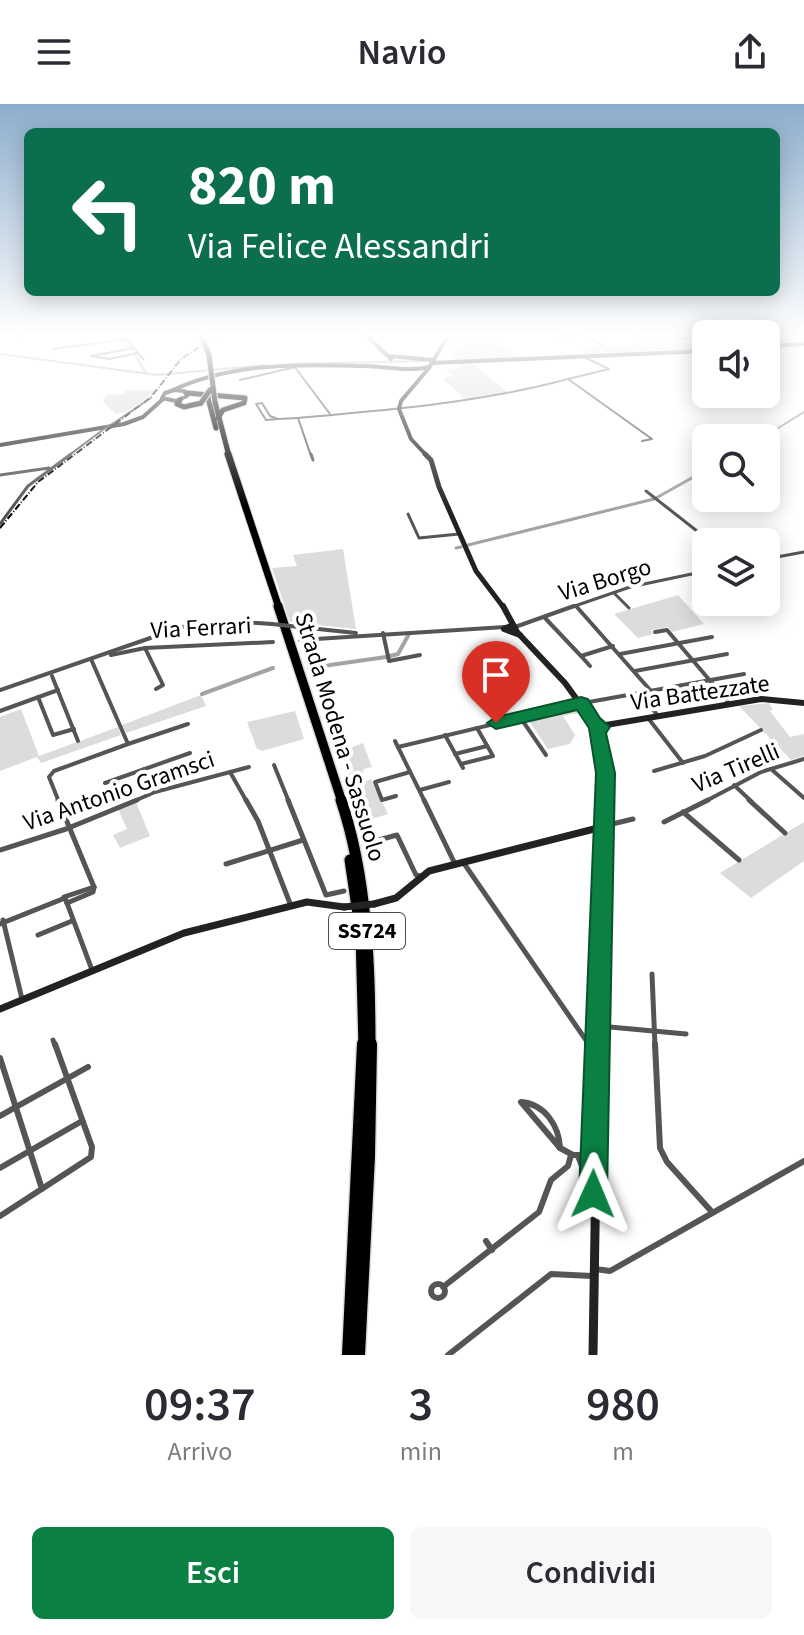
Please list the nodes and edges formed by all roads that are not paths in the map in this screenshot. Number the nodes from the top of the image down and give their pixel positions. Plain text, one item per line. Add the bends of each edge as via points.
1 (167, 392) edge
2 (179, 392) edge
3 (213, 392) edge
4 (313, 392) edge
5 (407, 392) edge
6 (518, 392) edge
7 (587, 392) edge
8 (183, 393) junction
9 (198, 394) junction
10 (151, 398) dead end
11 (214, 398) junction
12 (163, 399) junction
13 (171, 401) junction
14 (157, 406) junction
15 (231, 407) junction
16 (399, 409) junction
17 (330, 414) junction
18 (298, 418) junction
19 (280, 420) junction
20 (217, 423) junction
21 (642, 441) dead end
22 (0, 445) edge
23 (313, 460) dead end
24 (52, 468) junction
25 (0, 475) edge
26 (646, 491) dead end
27 (408, 514) dead end
28 (1, 520) edge
29 (693, 528) edge
30 (459, 534) junction
31 (804, 552) edge
32 (780, 556) edge
33 (692, 574) edge
34 (614, 593) junction
35 (576, 606) junction
36 (629, 608) dead end
37 (544, 617) junction
38 (511, 628) junction
39 (655, 632) dead end
40 (383, 633) junction
41 (363, 634) junction
42 (712, 637) dead end
43 (300, 640) dead end
44 (273, 642) dead end
45 (679, 643) junction
46 (613, 646) junction
47 (130, 648) junction
48 (145, 648) junction
49 (620, 654) junction
50 (727, 654) dead end
51 (111, 655) dead end
52 (420, 655) dead end
53 (581, 656) junction
54 (91, 659) junction
55 (694, 660) junction
56 (590, 666) dead end
57 (65, 668) junction
58 (635, 671) junction
59 (744, 674) dead end
60 (52, 676) junction
61 (36, 678) junction
62 (710, 680) junction
63 (0, 689) edge
64 (156, 689) dead end
65 (58, 690) junction
66 (651, 691) junction
67 (640, 692) junction
68 (38, 697) junction
69 (581, 703) junction
70 (729, 703) junction
71 (804, 703) edge
72 (0, 711) edge
73 (658, 716) junction
74 (520, 717) junction
75 (648, 718) junction
76 (188, 724) dead end
77 (597, 727) junction
78 (477, 728) junction
79 (74, 729) junction
80 (761, 730) dead end
81 (445, 735) junction
82 (78, 741) dead end
83 (127, 742) junction
84 (487, 746) junction
85 (190, 753) dead end
86 (455, 754) junction
87 (546, 755) dead end
88 (804, 759) edge
89 (683, 763) junction
90 (274, 765) dead end
91 (249, 767) dead end
92 (144, 769) junction
93 (771, 769) junction
94 (654, 771) dead end
95 (230, 772) junction
96 (410, 772) junction
97 (449, 782) dead end
98 (105, 783) dead end
99 (734, 785) junction
100 (419, 790) junction
101 (155, 792) junction
102 (396, 796) dead end
103 (804, 798) edge
104 (683, 812) junction
105 (633, 819) dead end
106 (664, 822) dead end
107 (602, 827) junction
108 (68, 828) junction
109 (785, 833) dead end
110 (303, 840) junction
111 (375, 841) dead end
112 (0, 850) edge
113 (270, 850) junction
114 (739, 860) dead end
115 (459, 863) junction
116 (226, 864) dead end
117 (420, 876) junction
118 (344, 891) dead end
119 (65, 899) junction
120 (291, 906) junction
121 (72, 921) junction
122 (2, 922) edge
123 (38, 935) dead end
124 (92, 970) junction
125 (652, 974) dead end
126 (23, 999) junction
127 (0, 1009) edge
128 (599, 1026) junction
129 (655, 1031) junction
130 (686, 1034) dead end
131 (53, 1040) dead end
132 (0, 1058) edge
133 (598, 1058) junction
134 (88, 1067) dead end
135 (67, 1079) junction
136 (16, 1107) junction
137 (0, 1116) edge
138 (82, 1121) junction
139 (596, 1121) junction
140 (560, 1149) junction
141 (29, 1151) junction
142 (575, 1156) junction
143 (594, 1159) junction
144 (804, 1161) edge
145 (0, 1168) edge
146 (43, 1190) junction
147 (593, 1194) junction
148 (712, 1212) junction
149 (0, 1216) edge
150 (486, 1241) dead end
151 (492, 1250) junction
152 (592, 1272) junction
153 (443, 1287) dead end
154 (349, 1355) edge
155 (358, 1355) edge
156 (448, 1355) edge
157 (593, 1355) edge

1 - 12 street
2 - 8 street
3 - 11 highway, Strada Modena - Sassuolo / SS724, bridge
4 - 17 street
5 - 16 street
6 - 16 street
7 - 21 street via 652,439
8 - 9 highway
8 - 11 highway, bridge via 177,404 184,407
8 - 13 street
9 - 15 highway via 246,400
9 - 20 highway via 208,398
10 - 24 street, bridge
11 - 15 highway
11 - 20 highway, Strada Modena - Sassuolo / SS724
12 - 13 street
12 - 14 street
13 - 14 street
14 - 22 street via 124,424
15 - 20 highway via 220,412
16 - 17 street
16 - 30 street via 411,439 431,460
17 - 18 street
18 - 19 street
18 - 23 street
19 - 19 street via 262,403 256,404 265,420
20 - 154 highway, Strada Modena - Sassuolo / SS724 via 344,827 356,892 365,1022
20 - 155 highway, Strada Modena - Sassuolo / SS724 via 350,826 363,890 372,1022
24 - 25 street
24 - 28 street via 26,488
26 - 29 street
27 - 30 street via 419,538
30 - 38 street
31 - 32 street
33 - 34 street, Via Borgo
34 - 35 street, Via Borgo
34 - 36 street
35 - 37 street, Via Borgo
35 - 46 street
37 - 38 street, Via Borgo
37 - 53 street
38 - 40 street, Via Ferrari
38 - 69 street
39 - 45 street via 667,630
40 - 41 street, Via Ferrari
40 - 52 street via 389,661
41 - 43 street, Via Ferrari
41 - 47 street, Via Ferrari, bridge via 240,621 199,624
42 - 45 street
44 - 48 street, Via Ferrari
45 - 49 street
45 - 55 street
46 - 49 street
46 - 53 street
47 - 48 street, Via Ferrari
47 - 51 street, Via Ferrari
47 - 54 street, Via Ferrari
48 - 64 street via 163,685
49 - 58 street
50 - 55 street
53 - 56 street
54 - 57 street, Via Ferrari
54 - 83 street
55 - 58 street
55 - 62 street
57 - 60 street
57 - 61 street, Via Ferrari
58 - 66 street
59 - 62 street
60 - 61 street
60 - 65 street
61 - 63 street, Via Ferrari
62 - 66 street
62 - 70 street
65 - 68 street
65 - 79 street
66 - 67 street
67 - 69 street
67 - 73 street
68 - 72 street
68 - 79 street via 53,735
69 - 74 street
69 - 77 street
70 - 71 street, Via Battezzate via 769,698
70 - 73 street, Via Battezzate
73 - 75 street, Via Battezzate
74 - 78 street
74 - 87 street
75 - 77 street, Via Battezzate
75 - 89 street
76 - 83 street
77 - 107 street via 605,759
78 - 81 street
78 - 84 street
79 - 82 street
80 - 89 street
81 - 86 street
81 - 96 street via 396,744
83 - 108 street via 50,774
84 - 86 street
84 - 86 street via 493,756 462,766
85 - 92 street
88 - 93 street, Via Tirelli
89 - 94 street
90 - 110 street
91 - 95 street, Via Antonio Gramsci
92 - 98 street
92 - 101 street
93 - 99 street, Via Tirelli
93 - 103 street
95 - 101 street, Via Antonio Gramsci
95 - 113 street
96 - 100 street
96 - 102 street via 375,782 382,800
97 - 100 street
99 - 104 street, Via Tirelli
99 - 109 street
100 - 115 street
101 - 108 street, Via Antonio Gramsci
104 - 106 street, Via Tirelli
104 - 114 street
105 - 107 street
107 - 115 street
107 - 128 street
108 - 112 street, Via Antonio Gramsci
108 - 119 street via 94,887 93,892
110 - 113 street
110 - 118 street via 326,895
111 - 117 street via 397,835
113 - 116 street
113 - 120 street
115 - 117 street
115 - 133 street
117 - 120 street, bridge via 396,898 374,904
119 - 121 street
119 - 122 street
120 - 124 street via 184,933
121 - 123 street
121 - 124 street
122 - 126 street
124 - 126 street
125 - 129 street
126 - 127 street
128 - 129 street
128 - 133 street
129 - 130 street
129 - 148 street via 660,1148
131 - 135 street
132 - 136 street
133 - 139 street
134 - 135 street
135 - 136 street
135 - 138 street
136 - 137 street
136 - 141 street
138 - 141 street
138 - 146 street via 91,1157
139 - 142 street via 587,1150
139 - 143 street
140 - 140 street via 558,1131 537,1105 521,1102
140 - 142 street
141 - 145 street
141 - 146 street
142 - 143 street
142 - 147 street via 587,1168
142 - 151 street via 551,1180 539,1212
143 - 147 street
144 - 148 street
146 - 149 street
147 - 152 street
148 - 152 street via 610,1271
150 - 151 street
151 - 153 street
152 - 156 street via 551,1274
152 - 157 street

